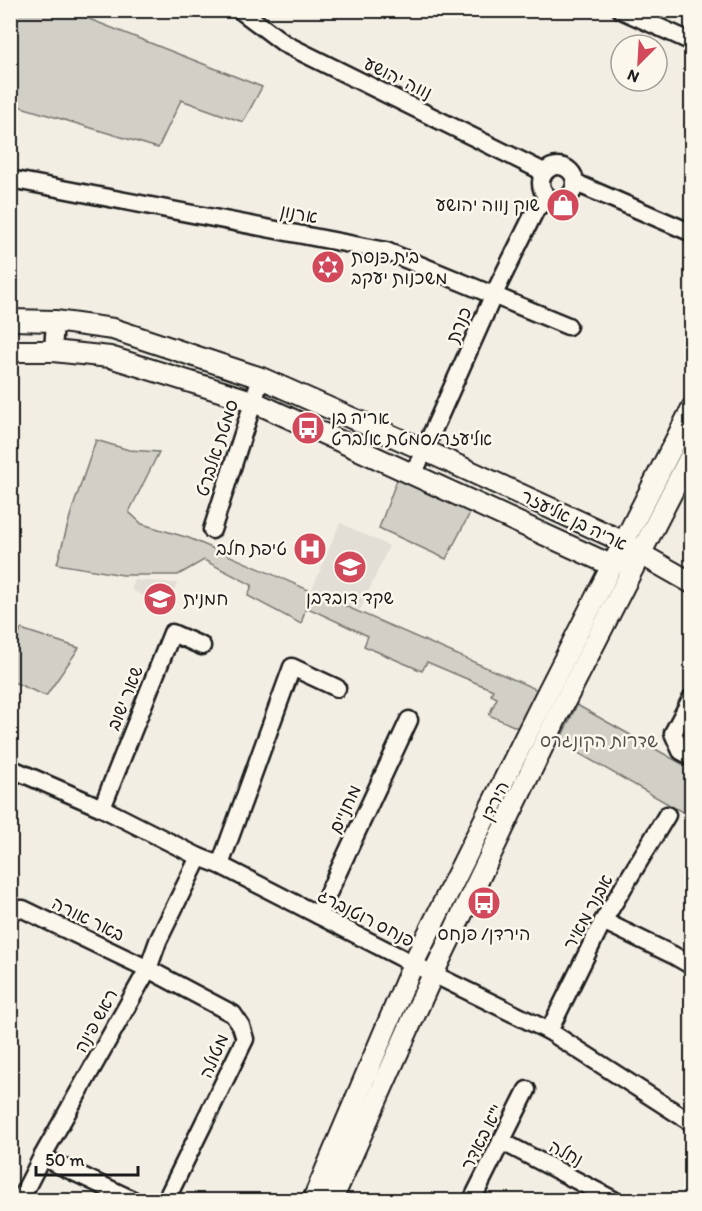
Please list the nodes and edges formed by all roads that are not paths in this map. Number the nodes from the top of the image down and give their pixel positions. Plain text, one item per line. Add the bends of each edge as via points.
1 (240, 10) edge
2 (621, 10) edge
3 (692, 42) edge
4 (544, 172) junction
5 (10, 179) edge
6 (576, 183) junction
7 (549, 198) junction
8 (692, 234) edge
9 (494, 294) junction
10 (10, 320) edge
11 (55, 321) junction
12 (568, 326) dead end
13 (10, 351) edge
14 (53, 351) junction
15 (261, 378) junction
16 (252, 401) junction
17 (692, 408) edge
18 (424, 450) junction
19 (692, 453) edge
20 (414, 473) junction
21 (212, 530) dead end
22 (631, 548) junction
23 (612, 565) junction
24 (692, 583) edge
25 (202, 646) dead end
26 (337, 688) dead end
27 (692, 697) edge
28 (408, 720) dead end
29 (692, 757) edge
30 (10, 768) edge
31 (102, 808) junction
32 (667, 815) dead end
33 (199, 857) junction
34 (220, 865) junction
35 (10, 909) edge
36 (318, 915) junction
37 (603, 921) junction
38 (413, 964) junction
39 (692, 966) edge
40 (148, 969) junction
41 (433, 974) junction
42 (549, 1031) junction
43 (527, 1090) dead end
44 (692, 1123) edge
45 (501, 1141) junction
46 (42, 1157) junction
47 (20, 1200) edge
48 (133, 1200) edge
49 (166, 1200) edge
50 (313, 1200) edge
51 (332, 1200) edge
52 (472, 1200) edge
53 (614, 1200) edge

1 - 4 street, נווה יהושע via 285,44
2 - 3 street
4 - 6 street via 553,166 564,167 573,173
4 - 7 street via 541,189
5 - 9 street, ארנון via 386,251
6 - 7 street via 567,198
6 - 8 street
7 - 9 street, כנרת via 536,209
9 - 12 street, ארנון
9 - 18 street, כנרת
10 - 11 street, אריה בן אליעזר
11 - 14 street
11 - 15 street, אריה בן אליעזר via 113,329
13 - 14 street, אריה בן אליעזר
14 - 16 street, אריה בן אליעזר via 110,357
15 - 16 street, סמטת אלברט
15 - 18 street, אריה בן אליעזר
16 - 20 street, אריה בן אליעזר
16 - 21 street, סמטת אלברט
17 - 22 street, הירדן
18 - 20 street, כנרת
18 - 22 street, אריה בן אליעזר
19 - 22 street, הירדן
20 - 23 street, אריה בן אליעזר
22 - 23 street, אריה בן אליעזר
22 - 24 street
22 - 41 street, הירדן
23 - 38 street, הירדן
25 - 31 street, שאר ישוב via 172,633
26 - 34 street via 292,667
27 - 29 street via 673,733 681,751
28 - 36 street, מחניים
30 - 31 street, פנחס רוטנברג
31 - 33 street, פנחס רוטנברג
32 - 37 street, אבנר מאיר
33 - 34 street, פנחס רוטנברג
33 - 40 street, ראש פינה
34 - 36 street, פנחס רוטנברג
35 - 40 street, באר אורה via 23,909
36 - 38 street, פנחס רוטנברג
37 - 39 street
37 - 42 street, אבנר מאיר
38 - 41 street, פנחס רוטנברג
38 - 50 street, הירדן
40 - 46 street, ראש פינה
40 - 49 street, מטולה via 233,1014 245,1039
41 - 42 street, פנחס רוטנברג
41 - 51 street, הירדן
42 - 44 street, פנחס רוטנברג
43 - 45 street, י"א באדר
45 - 52 street, י"א באדר
45 - 53 street, נחלה
46 - 47 street, ראש פינה
46 - 48 street

